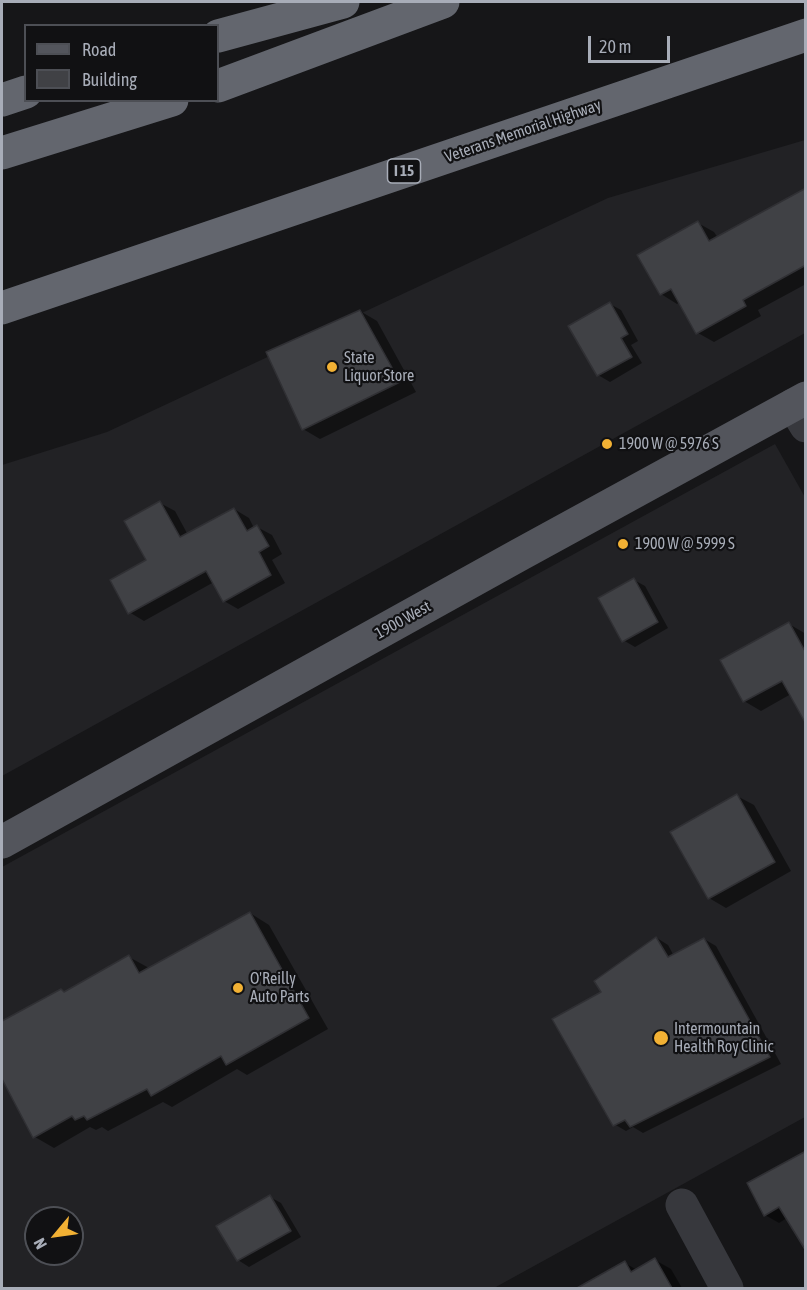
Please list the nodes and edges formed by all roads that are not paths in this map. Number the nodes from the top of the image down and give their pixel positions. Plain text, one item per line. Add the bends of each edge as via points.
1 (343, 2) edge
2 (443, 2) edge
3 (806, 34) edge
4 (219, 36) edge
5 (219, 86) edge
6 (24, 93) edge
7 (2, 99) edge
8 (166, 102) edge
9 (2, 153) edge
10 (2, 308) edge
11 (801, 410) edge
12 (2, 842) edge
13 (682, 1205) dead end
14 (728, 1288) edge

1 - 4 highway
2 - 5 highway
3 - 10 highway, Veterans Memorial Highway / I 15
6 - 7 highway
8 - 9 highway
11 - 12 main road, 1900 West via 519,555
13 - 14 street

